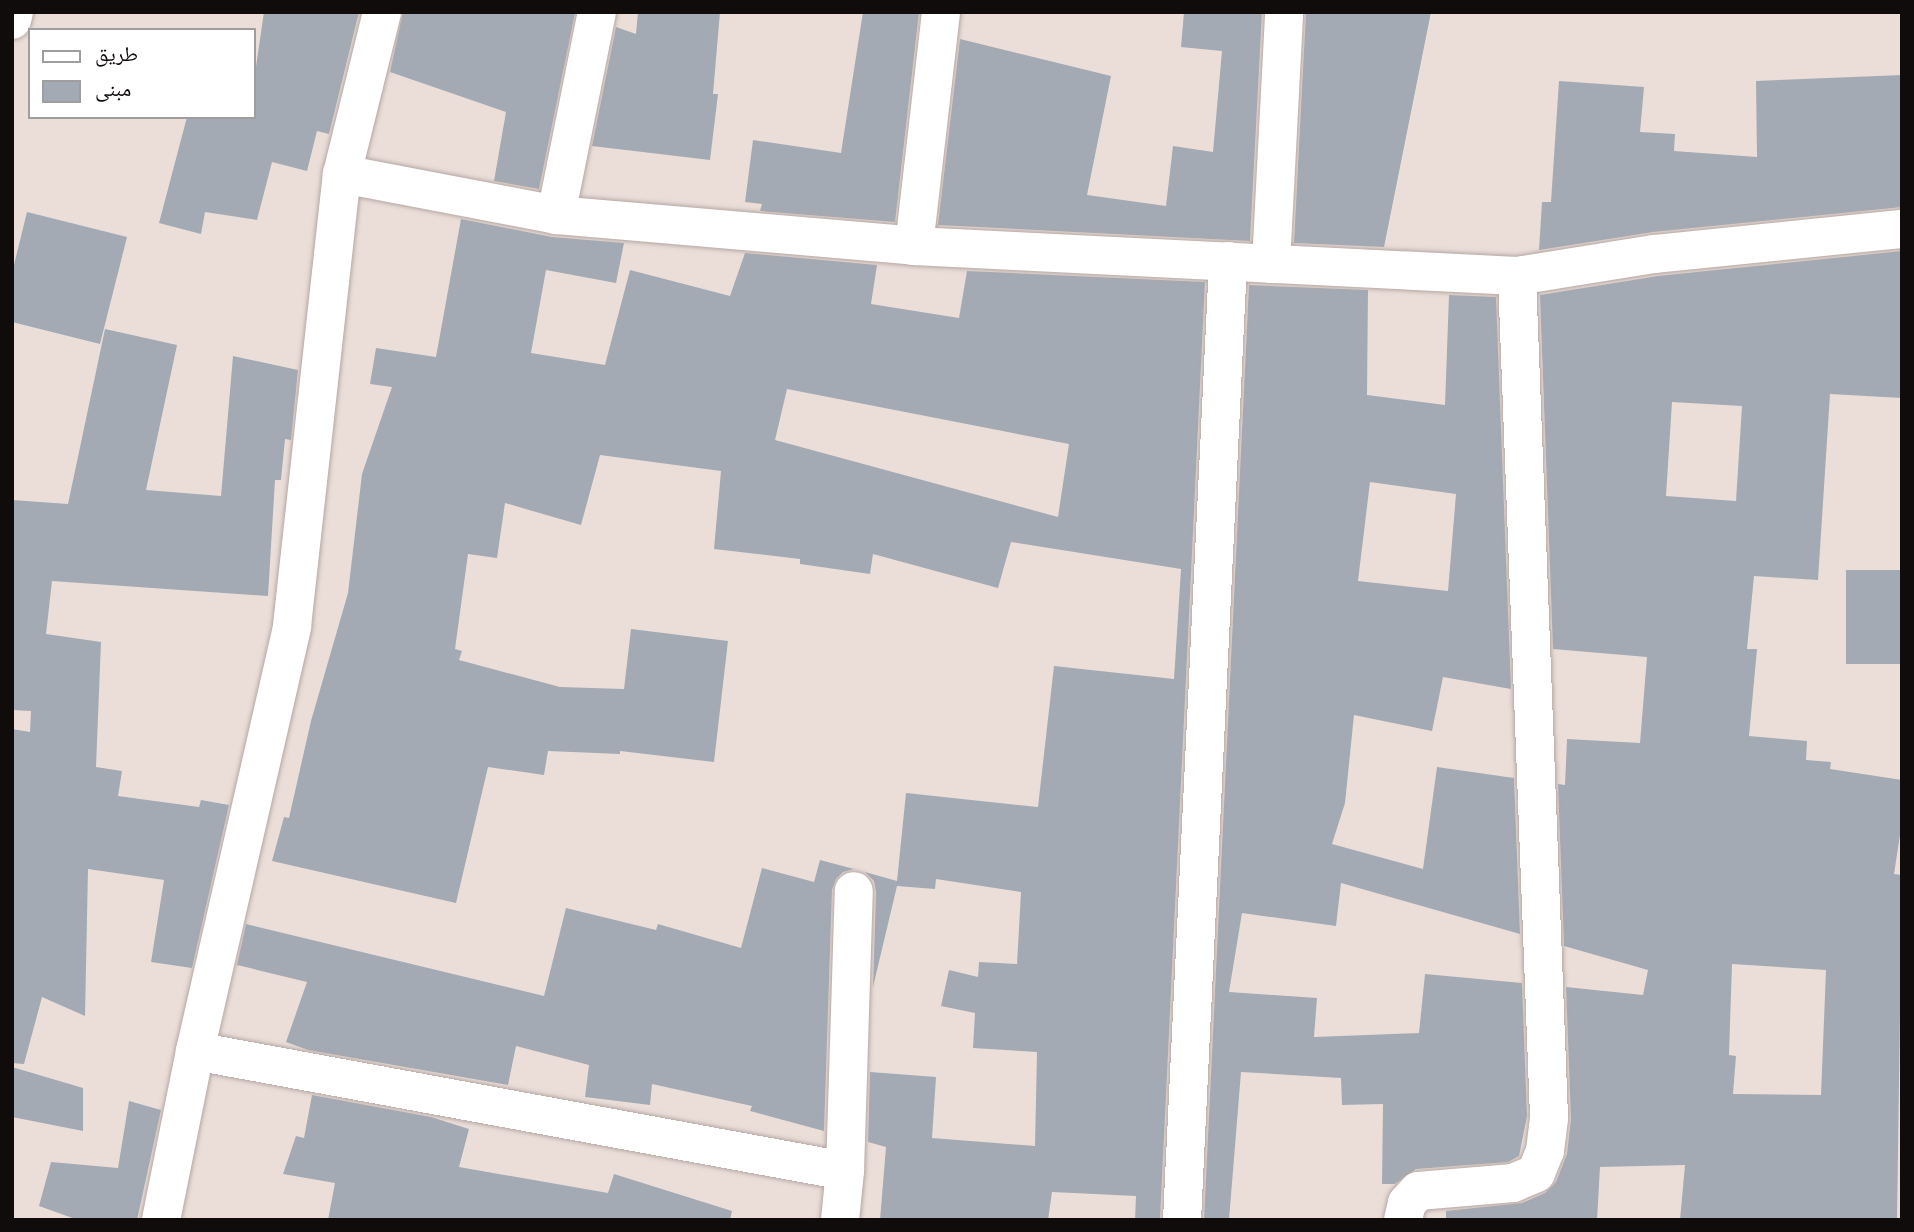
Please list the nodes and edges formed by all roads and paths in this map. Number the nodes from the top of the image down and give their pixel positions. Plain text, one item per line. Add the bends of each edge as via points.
1 (14, 12) edge
2 (382, 12) edge
3 (597, 12) edge
4 (941, 12) edge
5 (1284, 12) edge
6 (12, 20) edge
7 (342, 174) junction
8 (556, 215) junction
9 (1902, 229) edge
10 (914, 246) junction
11 (1228, 261) junction
12 (1271, 264) junction
13 (1517, 276) junction
14 (853, 891) dead end
15 (195, 1051) junction
16 (845, 1171) junction
17 (161, 1220) edge
18 (840, 1220) edge
19 (1182, 1220) edge
20 (1403, 1220) edge

1 - 6 street
2 - 7 street
3 - 8 street
4 - 10 street
5 - 12 street
7 - 8 street
7 - 15 street via 292,626
8 - 10 street
9 - 13 street via 1656,254
10 - 11 street
11 - 12 street
11 - 19 street
12 - 13 street
13 - 20 street via 1549,1117 1545,1151 1536,1173 1513,1183 1418,1191 1407,1203
14 - 16 street
15 - 16 street
15 - 17 street
16 - 18 street

